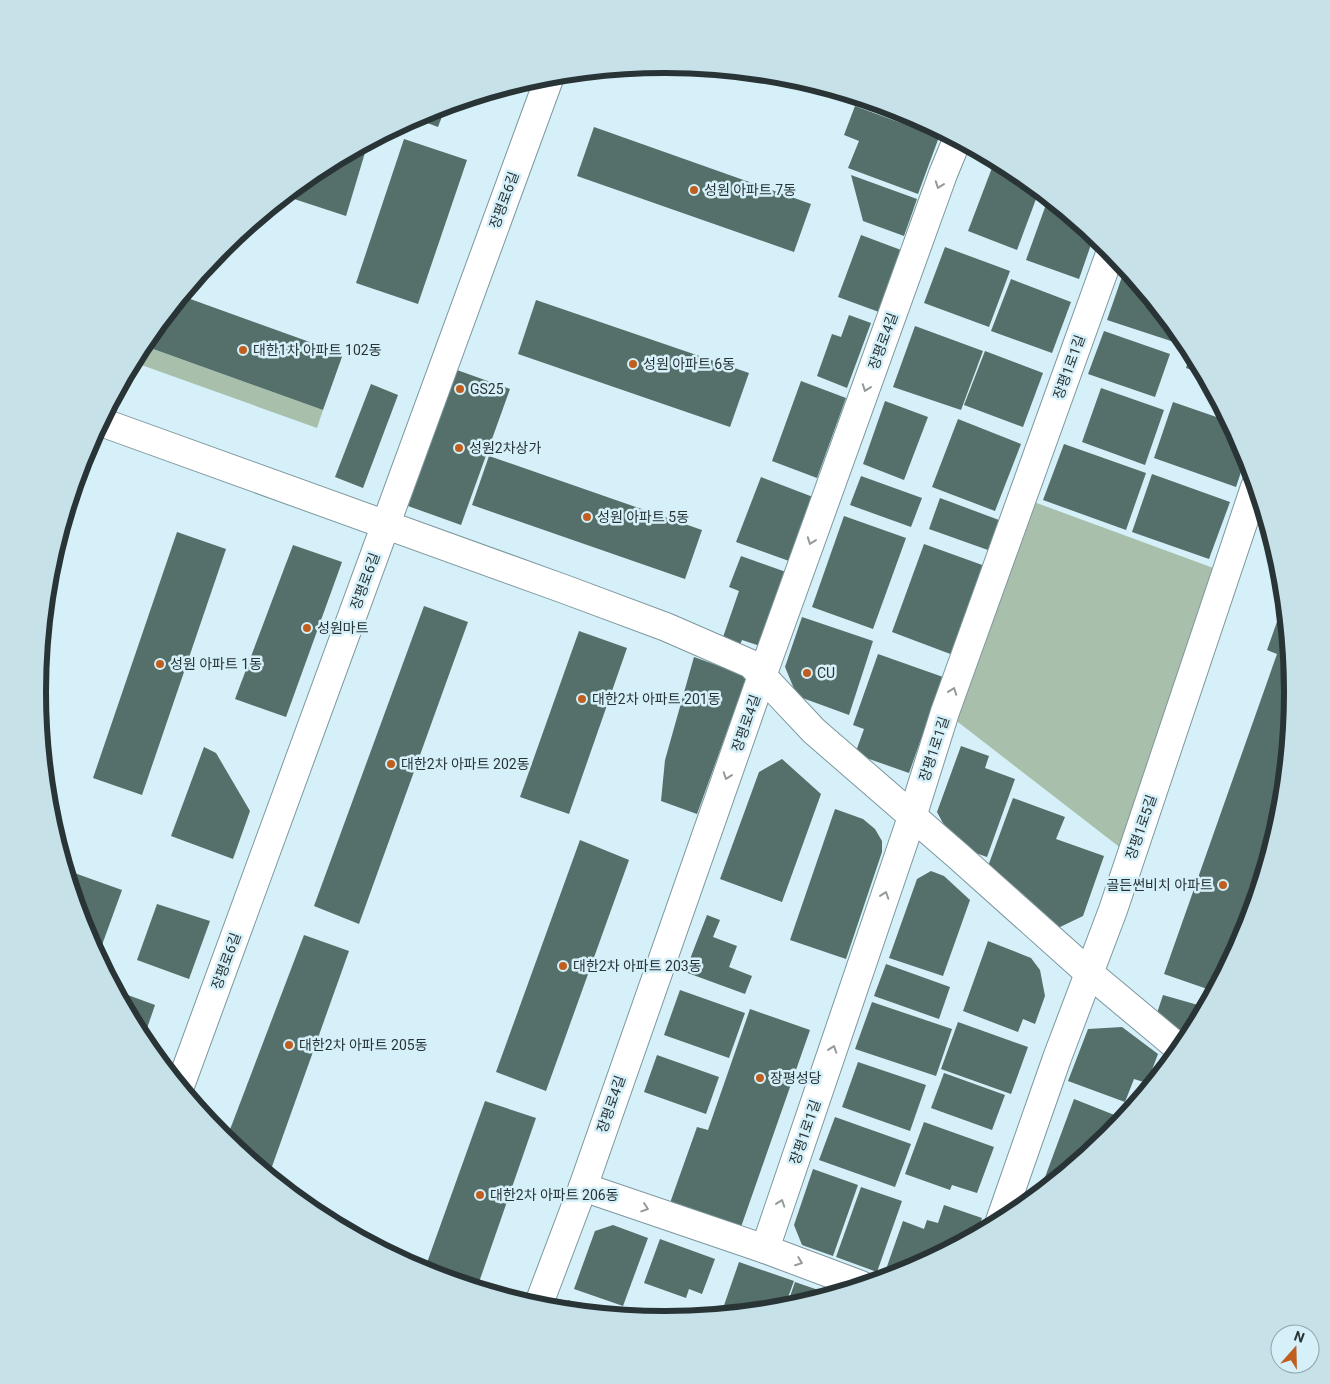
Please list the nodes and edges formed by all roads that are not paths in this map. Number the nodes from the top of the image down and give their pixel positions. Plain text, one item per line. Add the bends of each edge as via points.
1 (547, 85) edge
2 (955, 146) edge
3 (1108, 259) edge
4 (107, 424) edge
5 (1252, 498) edge
6 (386, 524) junction
7 (762, 676) junction
8 (912, 817) junction
9 (1089, 973) junction
10 (1174, 1044) edge
11 (183, 1079) edge
12 (583, 1187) junction
13 (1004, 1209) edge
14 (765, 1249) junction
15 (852, 1282) edge
16 (541, 1298) edge

1 - 6 street, 장평로6길
2 -> 7 street, 장평로4길
8 -> 3 street, 장평1로1길 via 945,712
4 - 6 street
5 - 9 street, 장평1로5길
6 - 7 street via 666,628 751,664
6 - 11 street, 장평로6길
7 - 8 street via 814,731
7 -> 12 street, 장평로4길
8 - 9 street
14 -> 8 street, 장평1로1길
9 - 10 street
9 - 13 street, 장평1로5길
12 -> 14 street
12 - 16 street, 장평로4길
14 -> 15 street

